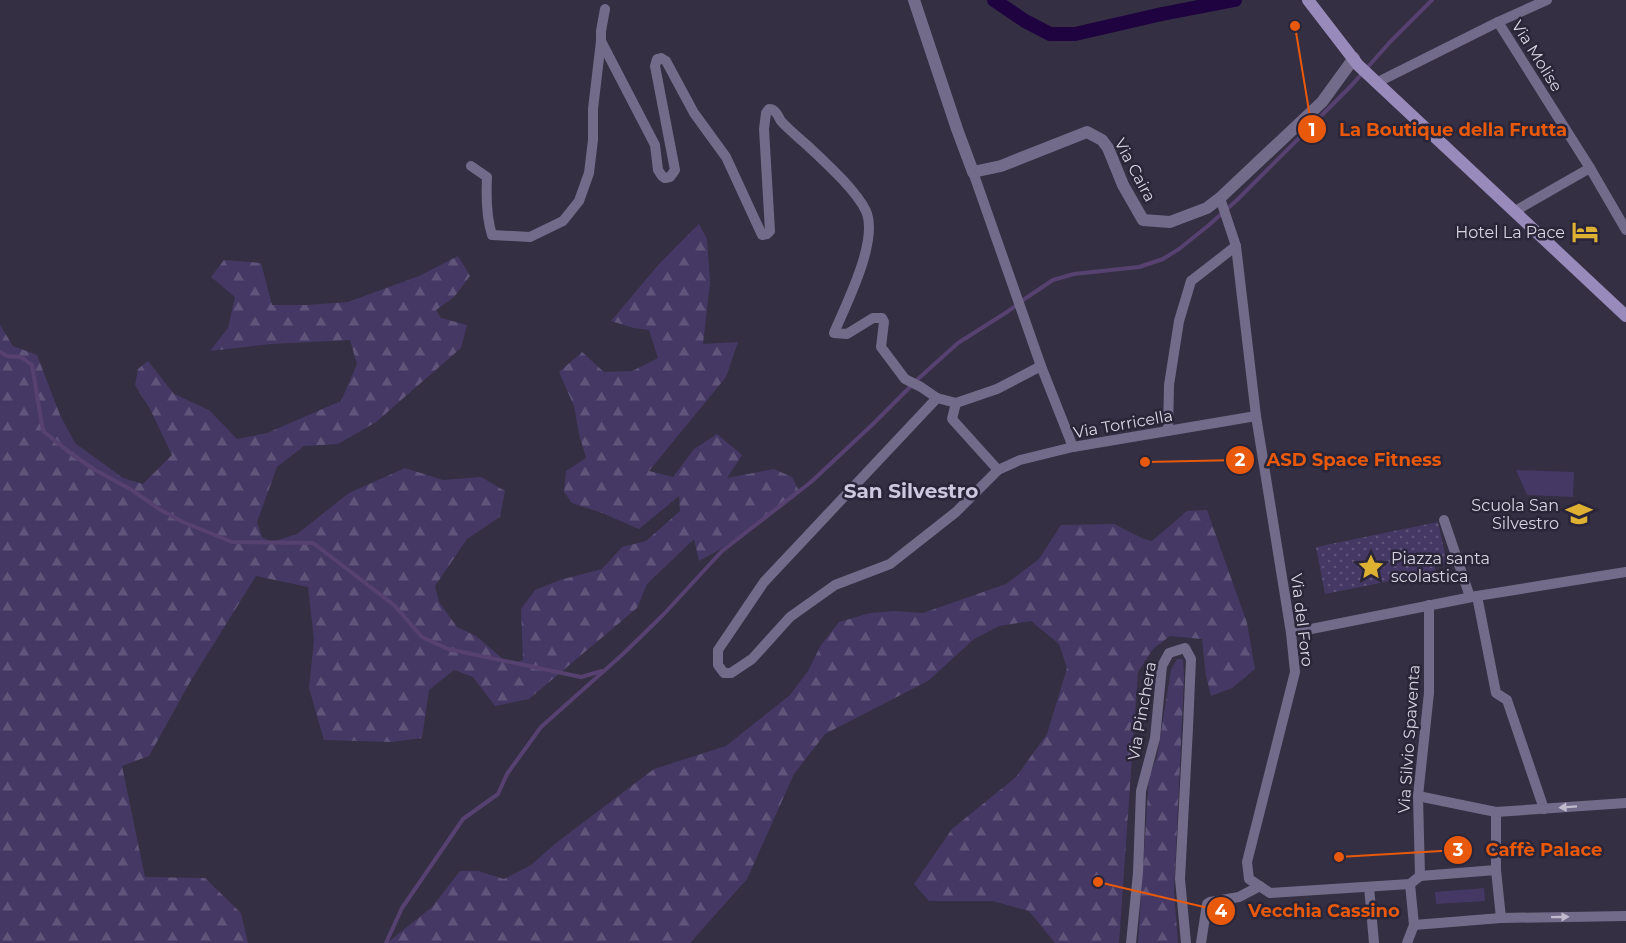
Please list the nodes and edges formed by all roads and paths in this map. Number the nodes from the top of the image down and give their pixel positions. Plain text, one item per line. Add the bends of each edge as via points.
1 (914, 0) edge
2 (1547, 0) edge
3 (1308, 1) edge
4 (605, 9) dead end
5 (1498, 22) junction
6 (601, 41) junction
7 (1356, 61) junction
8 (1372, 79) junction
9 (471, 166) dead end
10 (1590, 168) junction
11 (973, 172) junction
12 (1220, 198) junction
13 (1515, 211) junction
14 (1626, 230) edge
15 (1236, 246) junction
16 (1626, 316) edge
17 (1041, 366) junction
18 (937, 398) junction
19 (956, 403) junction
20 (1256, 416) junction
21 (1168, 431) junction
22 (1073, 447) junction
23 (998, 470) junction
24 (1444, 520) dead end
25 (1626, 572) edge
26 (1473, 597) junction
27 (1429, 605) junction
28 (1291, 633) junction
29 (1418, 796) junction
30 (1626, 803) edge
31 (1544, 809) junction
32 (1496, 812) junction
33 (1496, 870) junction
34 (1420, 876) junction
35 (1410, 884) junction
36 (1260, 886) junction
37 (1369, 886) junction
38 (1626, 916) edge
39 (1501, 918) junction
40 (1414, 925) junction
41 (1131, 943) edge
42 (1186, 943) edge
43 (1201, 943) edge
44 (1374, 943) edge
45 (1407, 943) edge

1 - 11 street
2 - 5 street
3 - 7 main road
4 - 6 street
5 - 8 street
5 - 10 street, Via Molise
6 - 9 street via 589,174 579,201 563,221 530,237 492,235 487,177
6 - 18 street via 655,144 658,170 665,178 675,170 655,66 661,58 726,158 762,235 770,231 764,129 769,109 852,192 866,212 869,232 865,258 834,333 847,334 873,318 882,318 881,347 905,379
7 - 8 main road
7 - 12 street, Via Caira via 1322,102
8 - 13 main road
10 - 13 street
10 - 14 street, Via Molise
11 - 12 street, Via Caira via 1001,166 1088,132 1108,148 1143,220 1170,222 1207,208
11 - 17 street
12 - 15 street, Via del Foro
13 - 16 main road
15 - 20 street, Via del Foro
15 - 21 street via 1191,282 1179,321 1169,385
17 - 19 street via 997,389
17 - 22 street
18 - 19 street
18 - 23 street via 764,582 718,650 718,664 724,673 731,673 752,659 790,617 835,585 890,564 956,512
19 - 23 street via 952,419
20 - 21 street, Via Torricella
20 - 28 street, Via del Foro
21 - 22 street, Via Torricella
22 - 23 street, Via Torricella via 1020,459
24 - 26 street
25 - 26 street
26 - 27 street
26 - 31 street via 1496,693 1508,700
27 - 28 street
27 - 29 street, Via Silvio Spaventa via 1430,693
28 - 36 street, Via del Foro via 1296,672 1247,862 1249,879
29 - 32 street
29 - 34 street, Via Silvio Spaventa
30 -> 31 street
31 - 32 street
32 - 33 street
33 - 34 street
33 - 39 street
34 - 35 street
35 - 37 street
35 - 40 street
36 - 37 street via 1270,893
36 - 43 street via 1239,897 1206,904
37 - 44 street
39 -> 38 street
39 - 40 street
40 - 45 street
41 - 42 street, Via Pinchera via 1141,791 1155,738 1162,666 1168,653 1185,648 1191,659 1180,879

